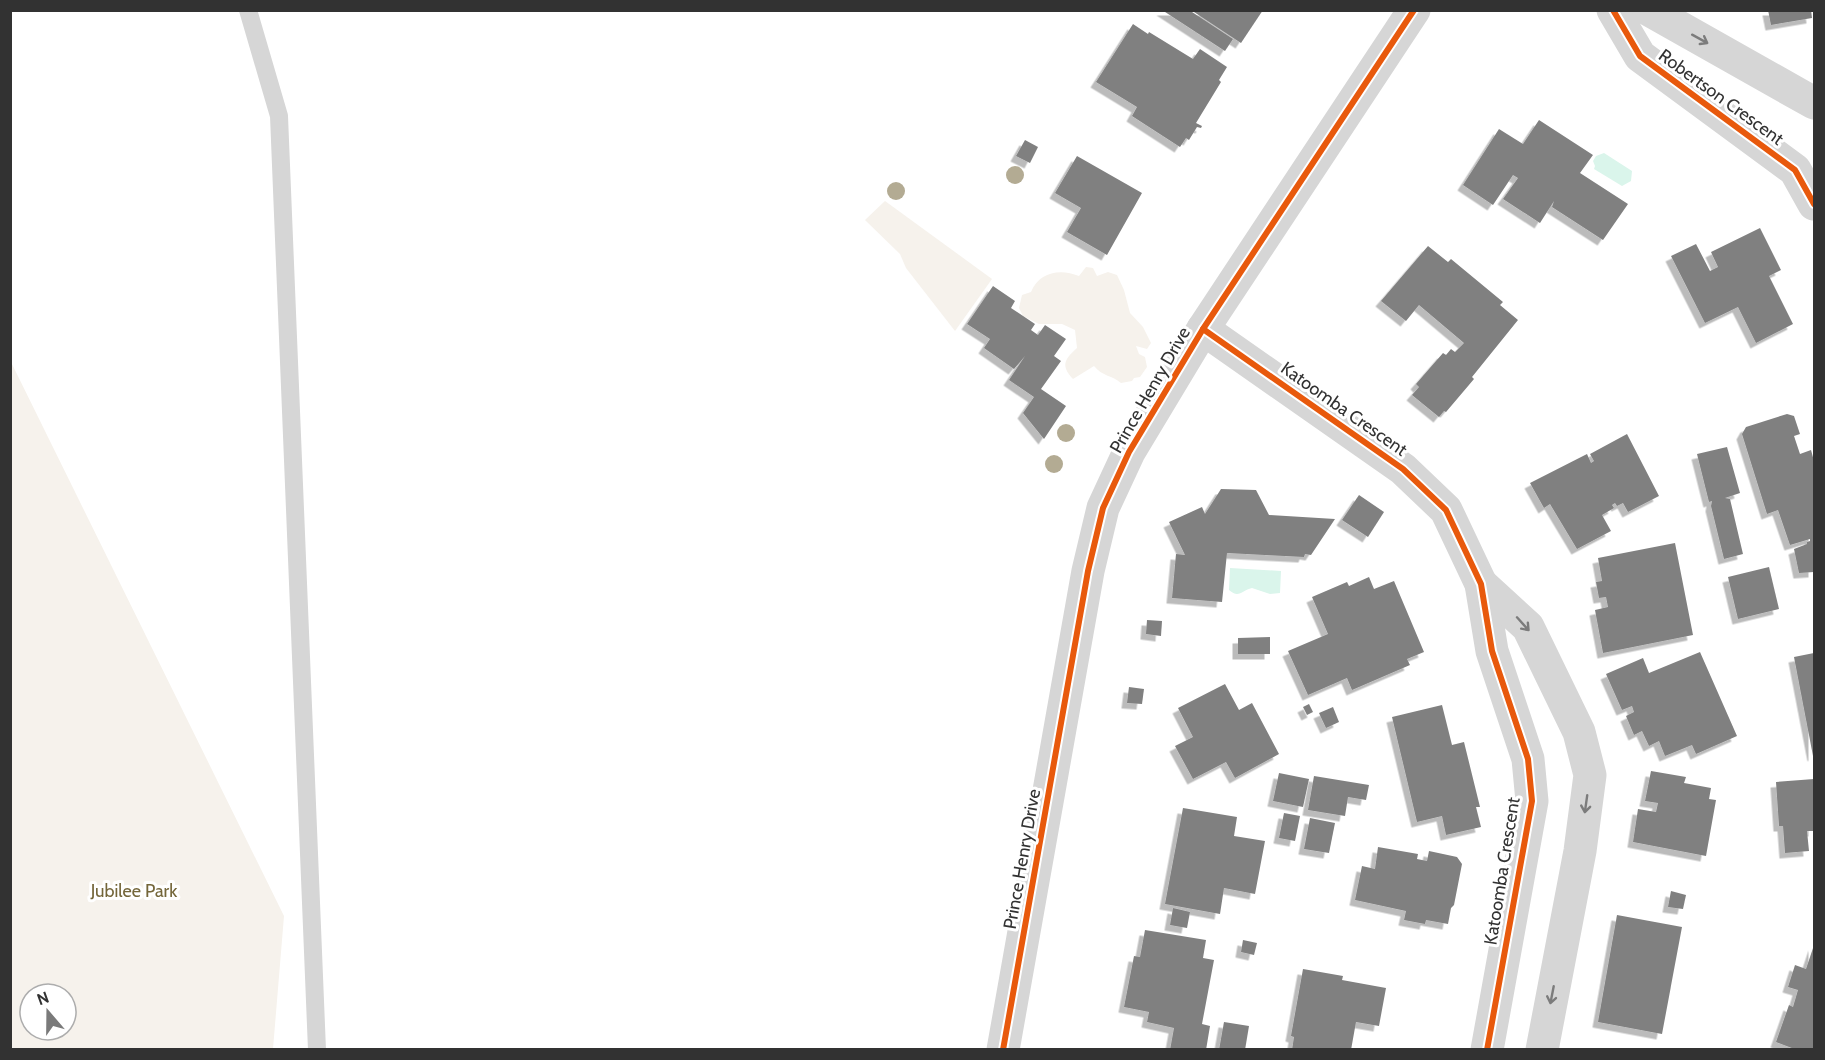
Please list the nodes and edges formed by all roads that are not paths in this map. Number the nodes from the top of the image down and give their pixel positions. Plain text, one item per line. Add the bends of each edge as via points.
1 (248, 10) edge
2 (1414, 10) edge
3 (1613, 10) edge
4 (1649, 10) edge
5 (1815, 103) edge
6 (1815, 204) edge
7 (1203, 329) junction
8 (1481, 584) junction
9 (316, 1050) edge
10 (1003, 1050) edge
11 (1487, 1050) edge
12 (1542, 1050) edge

1 - 9 lane via 279,116
2 - 7 street, Prince Henry Drive
3 - 6 street, Robertson Crescent via 1640,56 1795,170
4 -> 5 street, Robertson Crescent
7 - 8 street, Katoomba Crescent via 1403,469 1446,510
7 - 10 street, Prince Henry Drive via 1130,452 1103,508 1088,571
8 - 11 street, Katoomba Crescent via 1492,651 1528,759 1532,801
8 -> 12 street, Katoomba Crescent via 1528,627 1579,732 1590,775 1580,851

